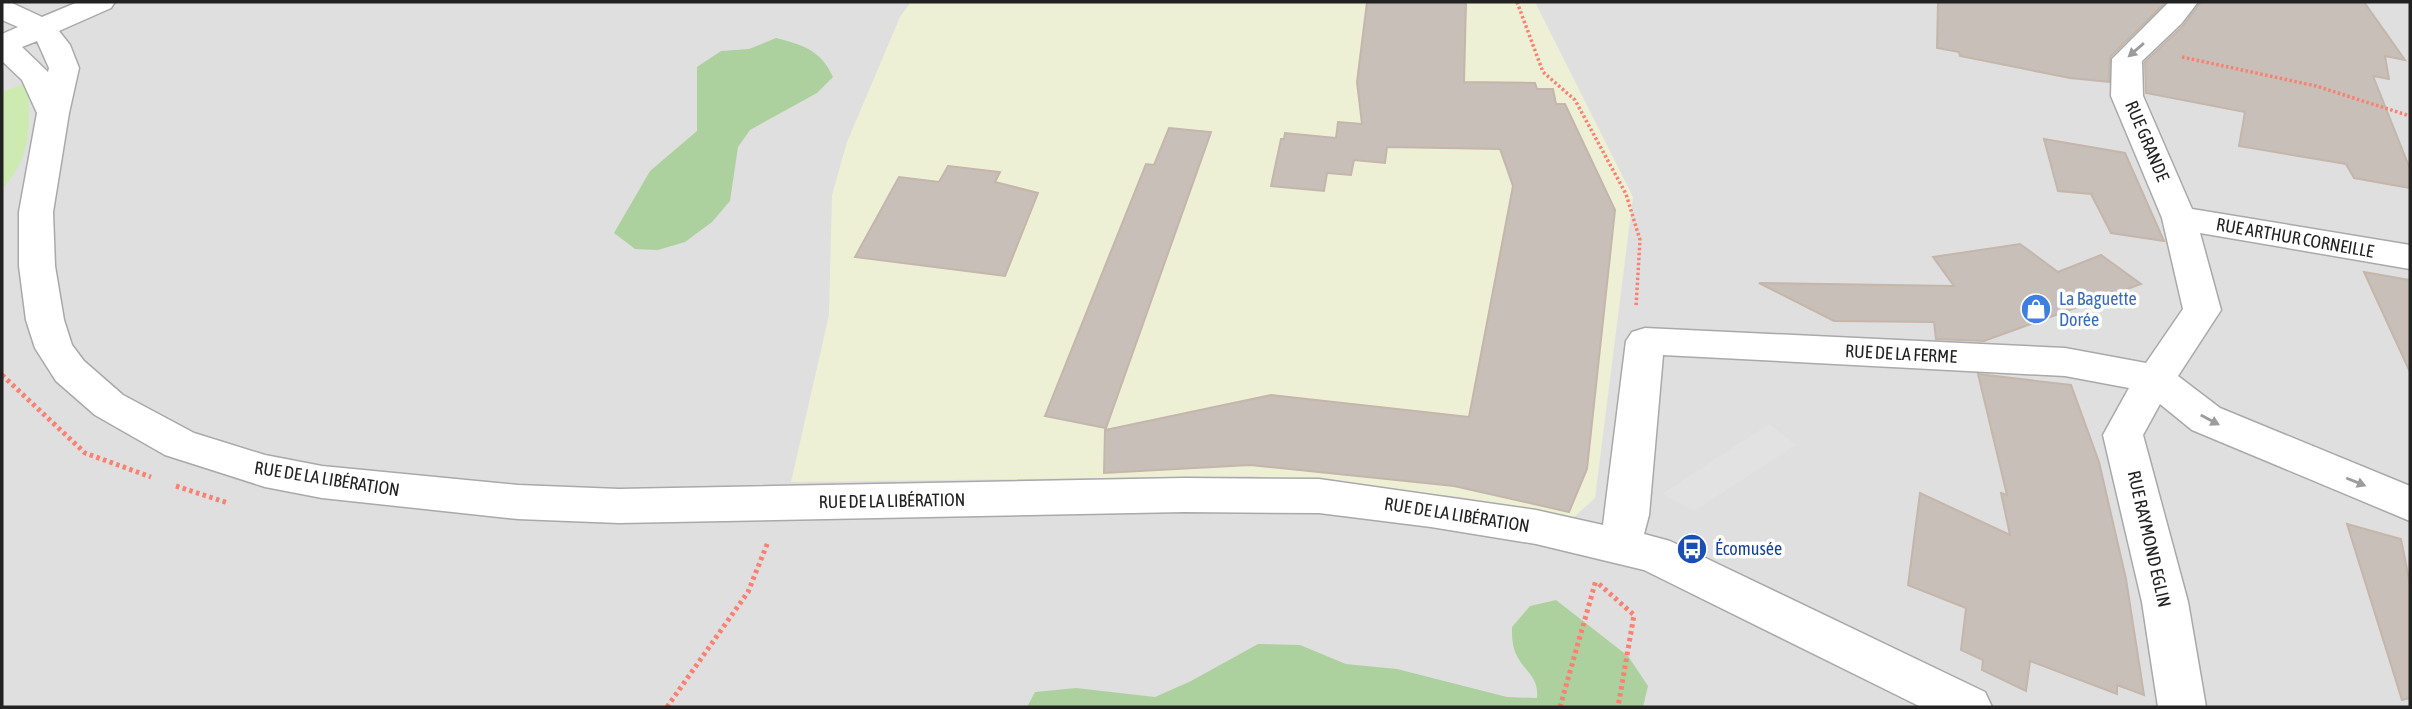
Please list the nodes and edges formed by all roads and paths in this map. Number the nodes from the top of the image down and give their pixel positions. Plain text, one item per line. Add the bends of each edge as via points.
1 (101, 2) edge
2 (1517, 2) edge
3 (2184, 2) edge
4 (2, 9) edge
5 (42, 28) junction
6 (2, 45) edge
7 (2140, 48) junction
8 (53, 113) junction
9 (2410, 116) edge
10 (2179, 218) junction
11 (2410, 257) edge
12 (1645, 341) junction
13 (2156, 379) junction
14 (783, 503) junction
15 (2410, 504) edge
16 (1620, 545) junction
17 (667, 707) edge
18 (1560, 707) edge
19 (1618, 707) edge
20 (1968, 707) edge
21 (2182, 707) edge

1 - 5 street
2 - 12 path via 1543,72 1575,100 1626,194 1640,240 1635,314
3 - 7 street, RUE GRANDE
4 - 5 street
5 - 6 street
5 - 8 street, RUE DE LA LIBÉRATION via 64,68
6 - 8 street via 35,76
7 - 9 path via 2316,86
7 -> 10 street, RUE GRANDE via 2127,59 2127,96
8 - 14 street, RUE DE LA LIBÉRATION via 36,212 45,320 54,348 70,371 109,405 149,429 180,444 265,471 377,489 619,506
10 - 11 street, RUE ARTHUR CORNEILLE
10 - 13 street, RUE GRANDE via 2203,310
12 - 13 street, RUE DE LA FERME via 2065,362
12 - 16 street
13 -> 15 street via 2206,419
13 - 21 street, RUE RAYMOND EGLIN via 2123,435 2165,602
14 - 16 street, RUE DE LA LIBÉRATION via 1319,496 1431,510
14 - 17 path via 748,592
16 - 20 street, RUE DE LA LIBÉRATION via 1702,575
18 - 19 path via 1596,581 1634,615

